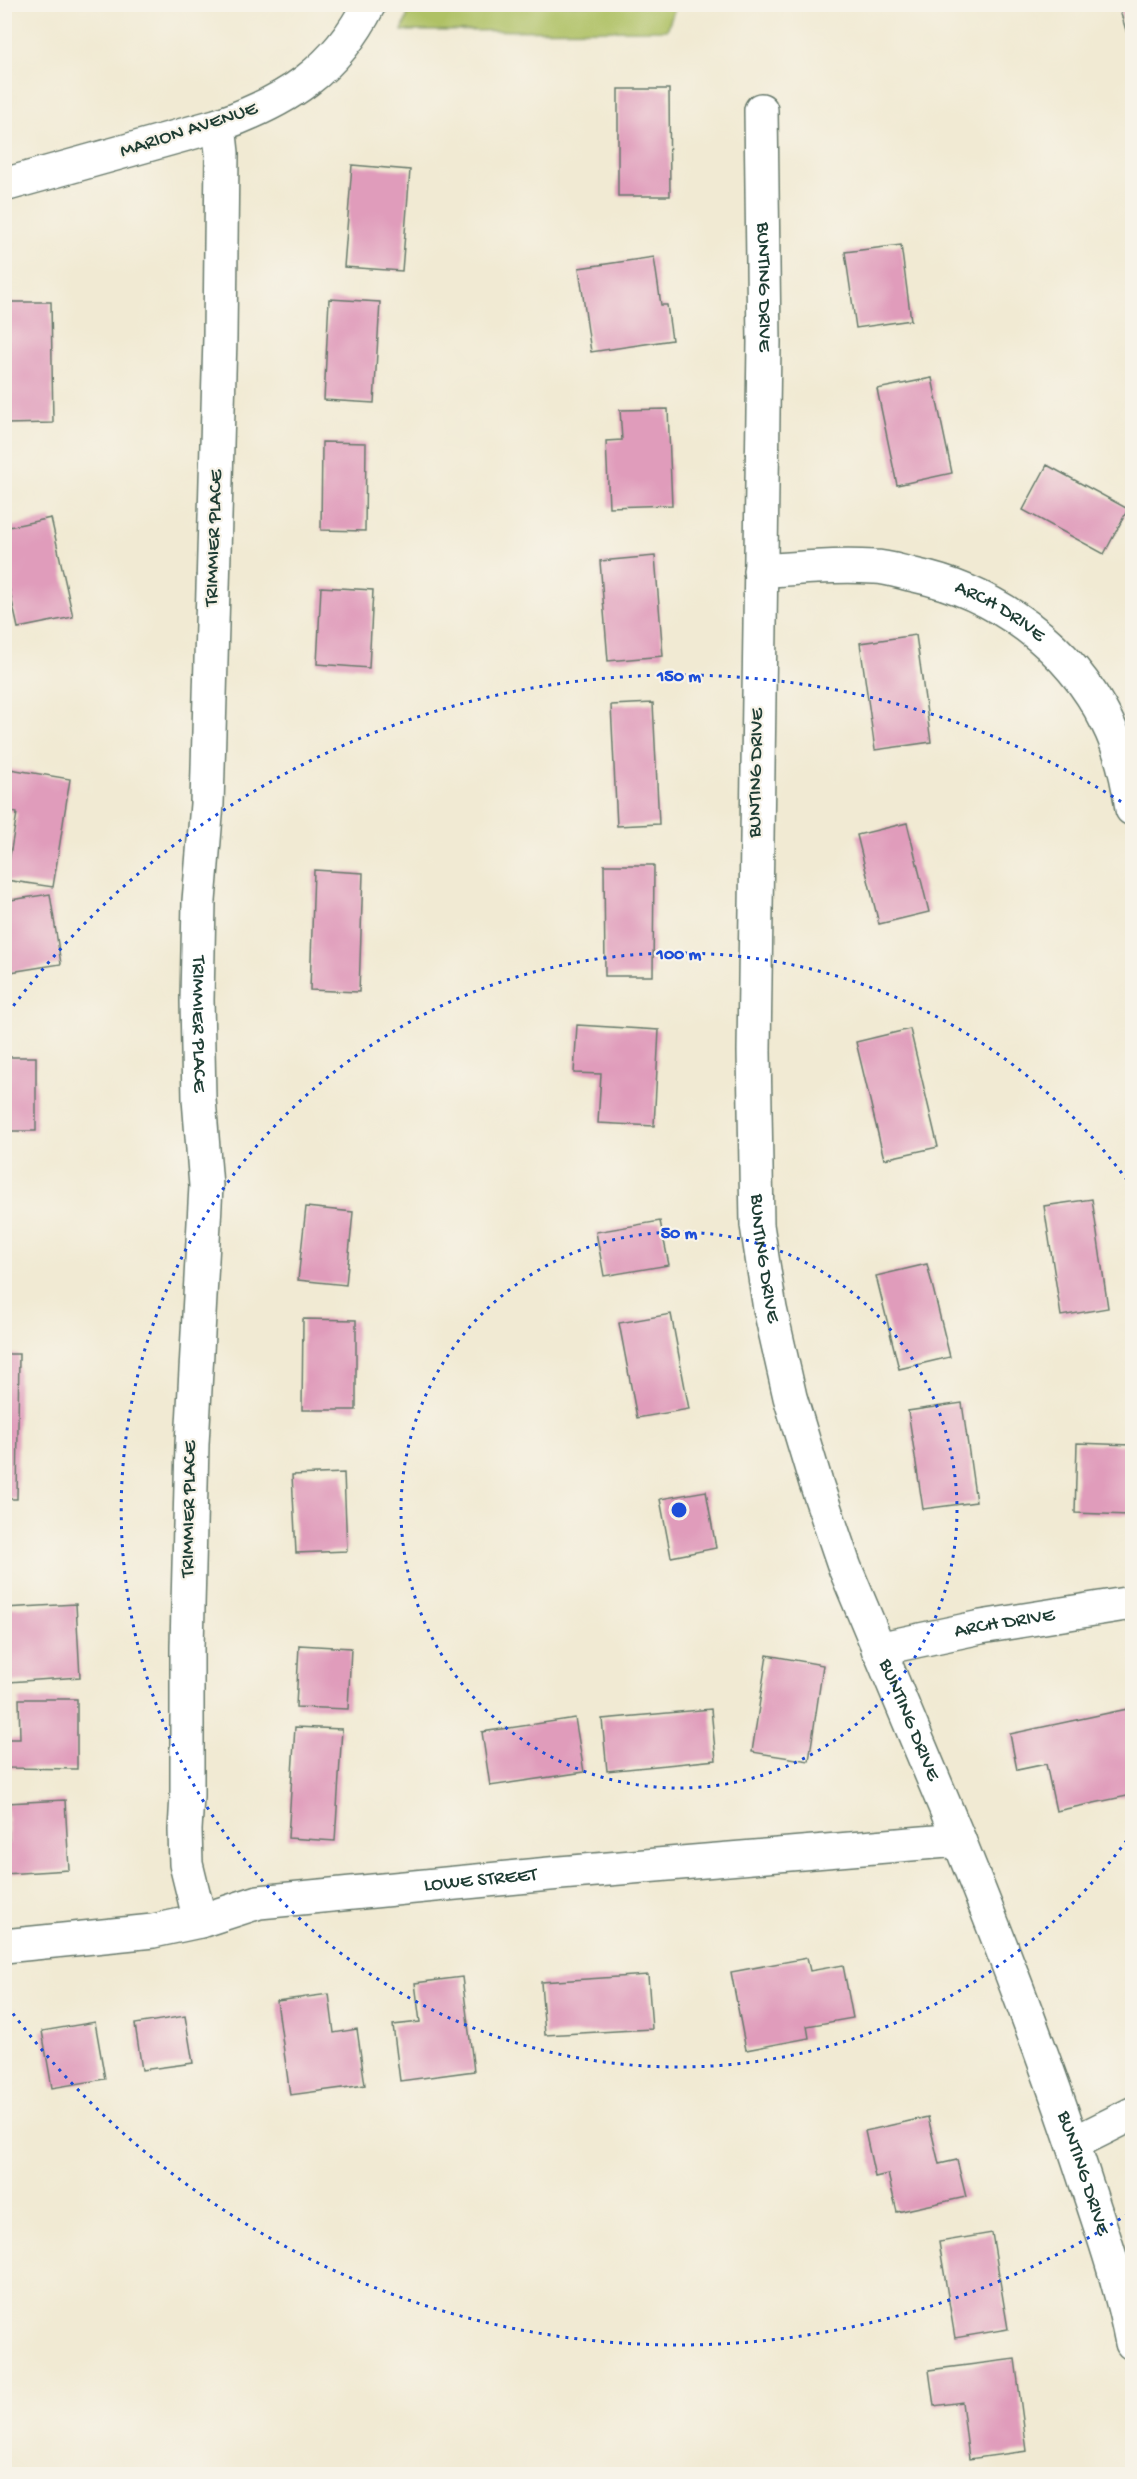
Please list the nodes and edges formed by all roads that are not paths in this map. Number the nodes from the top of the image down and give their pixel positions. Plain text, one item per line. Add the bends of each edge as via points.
1 (369, 4) edge
2 (761, 110) dead end
3 (219, 125) junction
4 (4, 185) edge
5 (760, 571) junction
6 (1132, 809) edge
7 (1132, 1603) edge
8 (878, 1649) junction
9 (959, 1840) junction
10 (200, 1921) junction
11 (4, 1946) edge
12 (1132, 2114) edge
13 (1074, 2144) junction
14 (1132, 2343) edge

1 - 3 street, MARION AVENUE via 348,43 311,78 280,99
2 - 5 street, BUNTING DRIVE via 764,342
3 - 4 street, MARION AVENUE
3 - 10 street, TRIMMIER PLACE via 219,373 197,1000 206,1186 192,1444 185,1830 186,1864
5 - 6 street, ARCH DRIVE via 876,567 937,580 1006,611 1057,653 1088,689 1108,722 1127,775
5 - 8 street, BUNTING DRIVE via 754,1051 757,1225 770,1309 790,1397 845,1568
7 - 8 street, ARCH DRIVE via 981,1627
8 - 9 street, BUNTING DRIVE
9 - 10 street, LOWE STREET via 259,1902
9 - 13 street, BUNTING DRIVE via 1012,1969
10 - 11 street, LOWE STREET via 153,1931
12 - 13 street
13 - 14 street, BUNTING DRIVE

